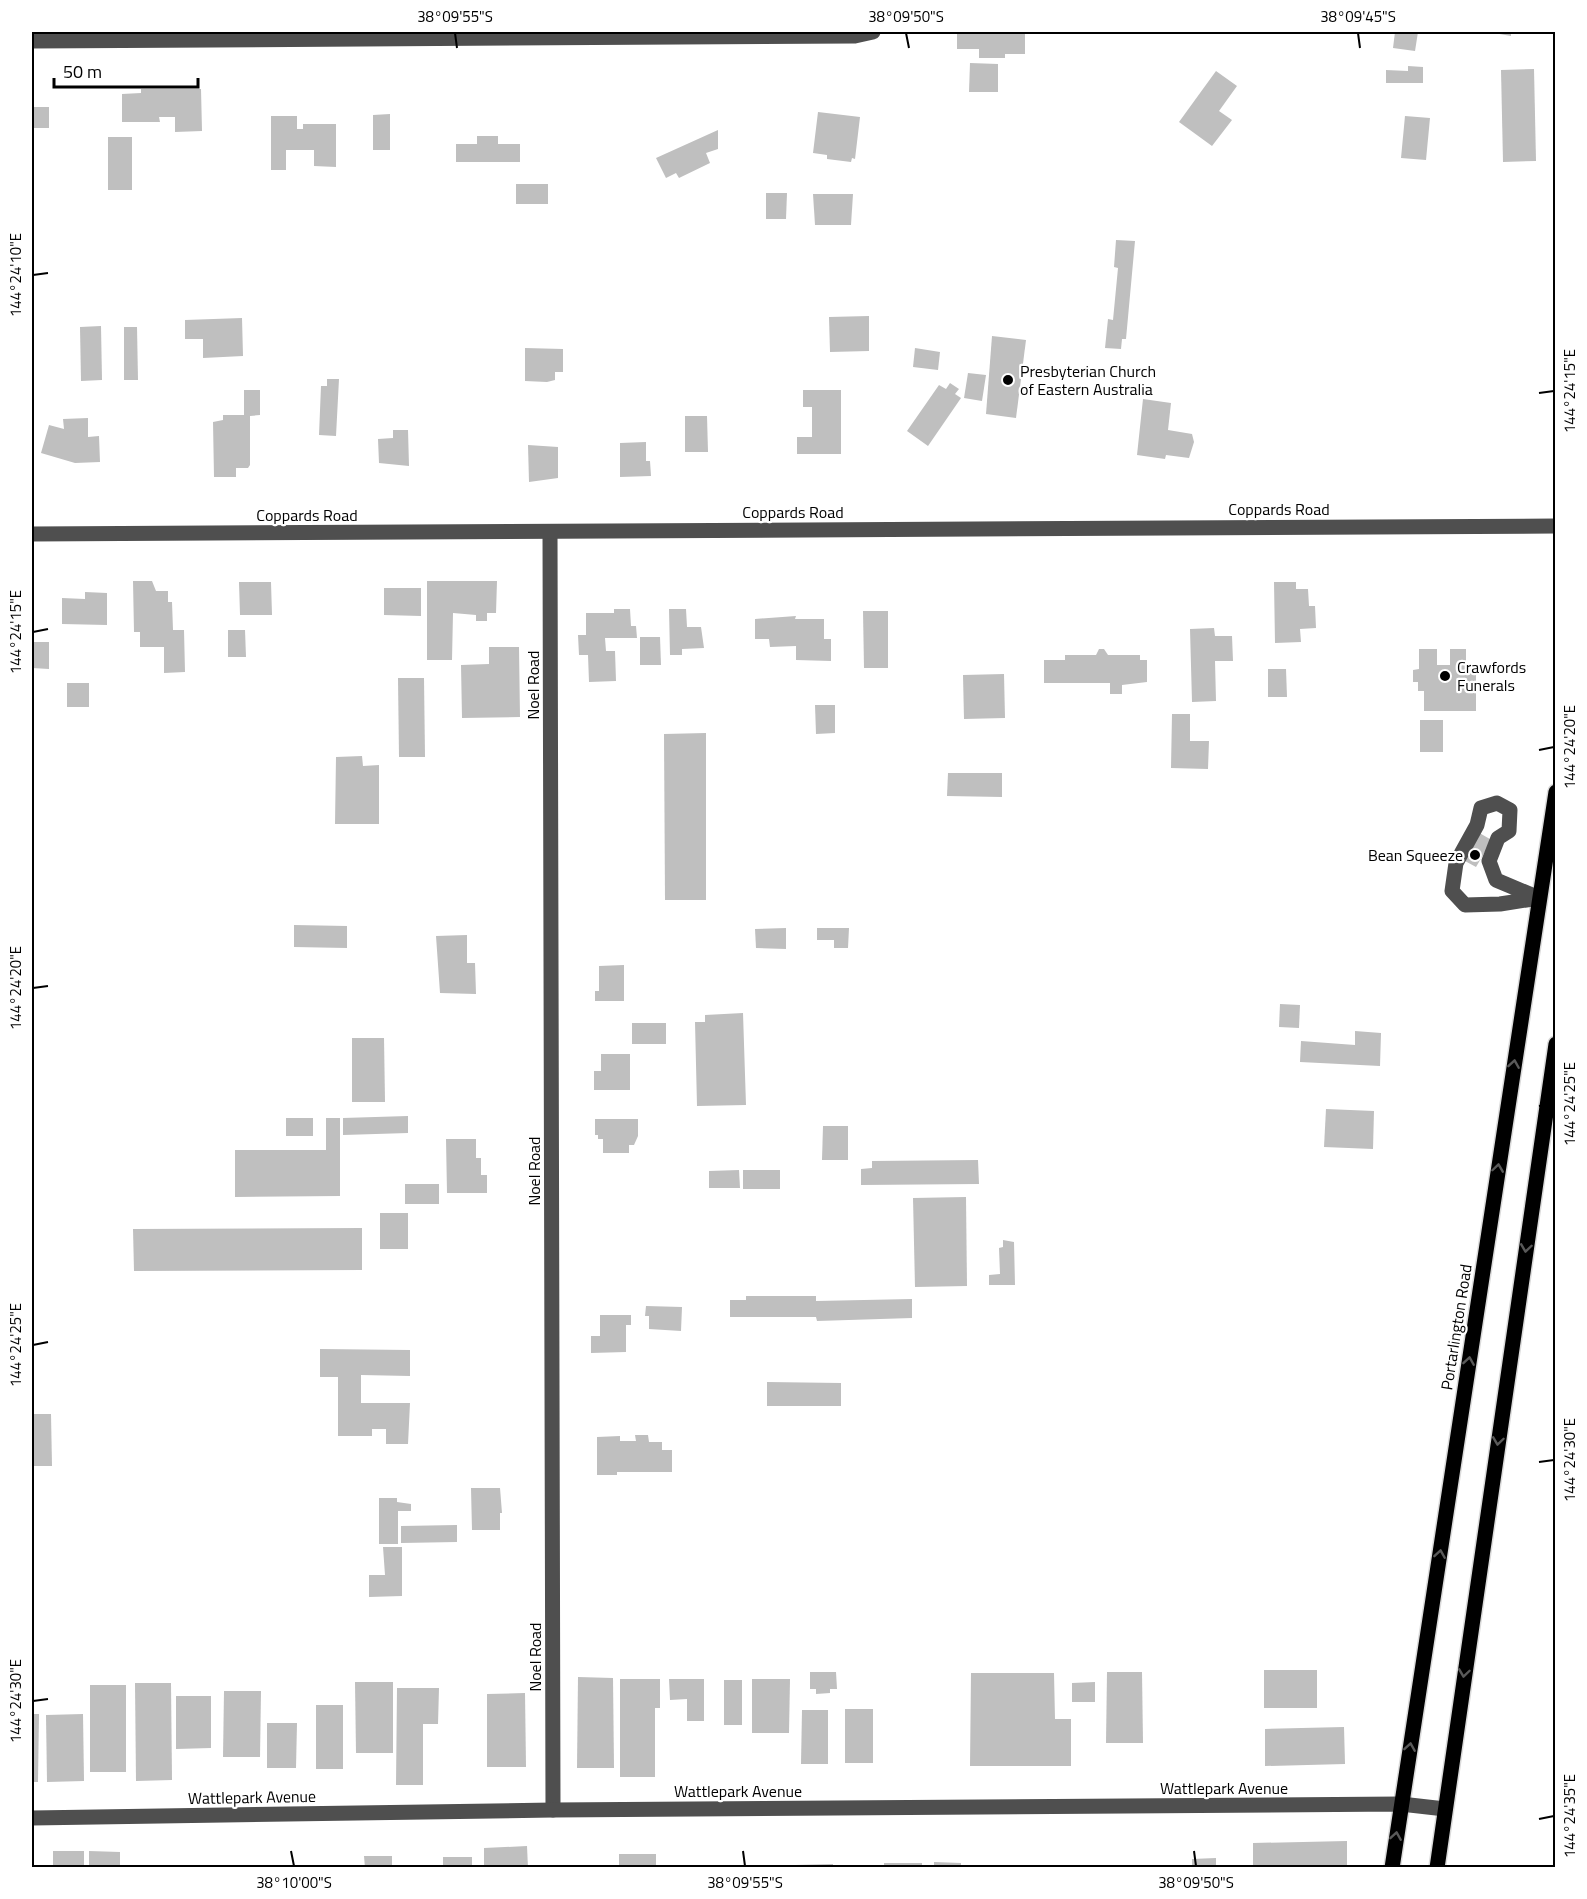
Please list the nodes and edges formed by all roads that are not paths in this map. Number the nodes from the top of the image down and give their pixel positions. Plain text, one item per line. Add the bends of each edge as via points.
1 (873, 32) edge
2 (32, 41) edge
3 (1556, 526) edge
4 (550, 532) junction
5 (32, 534) edge
6 (1556, 792) edge
7 (1539, 898) junction
8 (1556, 1044) edge
9 (1401, 1804) junction
10 (1445, 1809) junction
11 (553, 1810) junction
12 (32, 1818) edge
13 (1392, 1868) edge
14 (1437, 1868) edge

1 - 2 street via 855,36
3 - 4 street, Coppards Road
4 - 5 street, Coppards Road
4 - 11 street, Noel Road
6 - 7 main road, Portarlington Road
7 - 7 street via 1466,905 1452,891 1456,863 1478,825 1481,808 1497,802 1510,810 1509,831 1498,838 1489,861 1496,880
9 -> 7 main road, Portarlington Road
8 -> 10 main road
9 - 10 street, Wattlepark Avenue
9 - 11 street, Wattlepark Avenue
13 -> 9 main road, Portarlington Road
10 - 14 main road
11 - 12 street, Wattlepark Avenue

